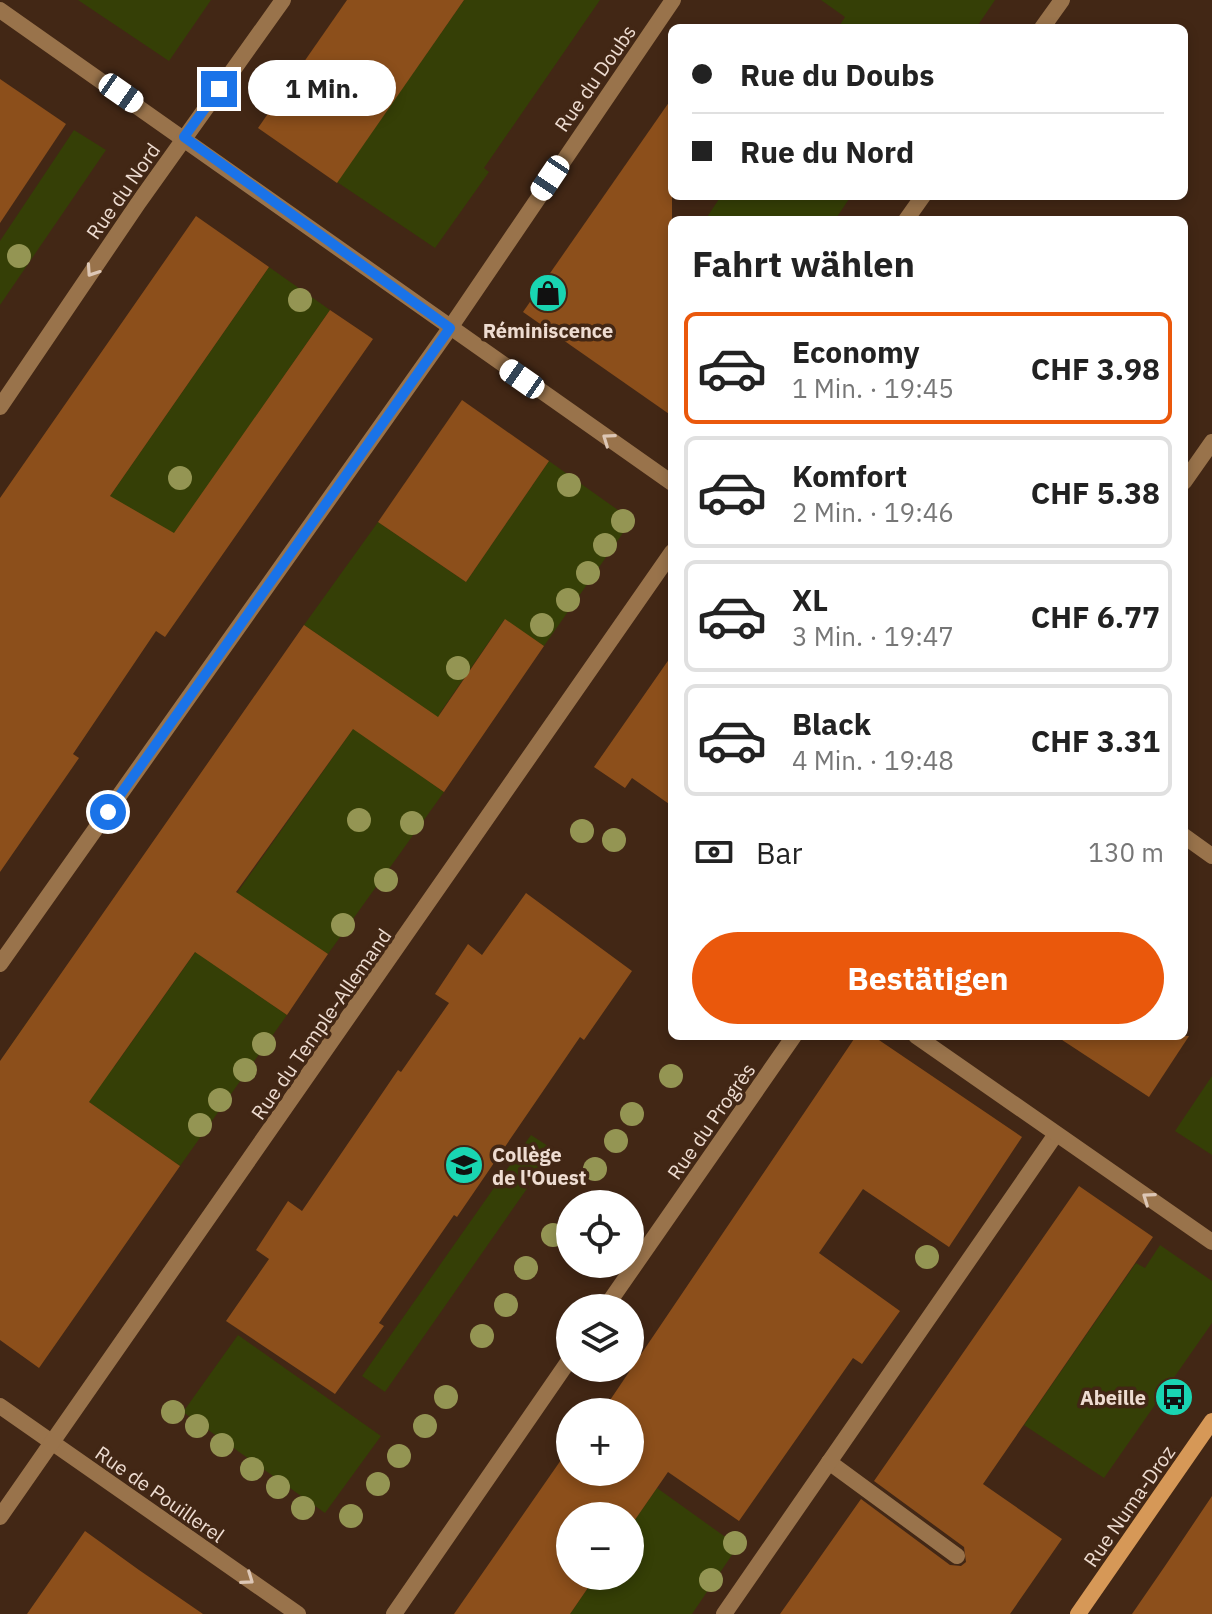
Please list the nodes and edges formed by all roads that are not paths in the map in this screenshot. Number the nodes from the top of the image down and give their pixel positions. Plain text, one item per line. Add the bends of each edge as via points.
1 (283, 0) edge
2 (673, 0) edge
3 (1062, 0) edge
4 (0, 10) edge
5 (1045, 24) edge
6 (184, 137) junction
7 (450, 328) junction
8 (0, 407) edge
9 (1212, 442) edge
10 (1188, 476) edge
11 (668, 480) edge
12 (668, 558) edge
13 (1188, 839) edge
14 (1212, 856) edge
15 (0, 964) edge
16 (791, 1040) edge
17 (922, 1040) edge
18 (1056, 1134) junction
19 (1212, 1242) edge
20 (615, 1294) edge
21 (556, 1379) edge
22 (0, 1406) edge
23 (1212, 1421) edge
24 (53, 1442) junction
25 (829, 1462) junction
26 (0, 1517) edge
27 (957, 1556) dead end
28 (298, 1614) edge
29 (394, 1614) edge
30 (724, 1614) edge
31 (1078, 1614) edge

1 - 6 street, Rue du Nord
2 - 7 street, Rue du Doubs
3 - 5 street
4 - 6 street
6 - 7 street
6 -> 8 street, Rue du Nord
11 -> 7 street
7 - 15 street, Rue du Doubs
9 - 10 street
12 - 24 street, Rue du Temple-Allemand
13 - 14 street
16 - 20 street, Rue du Progrès
17 - 18 street
19 -> 18 street
18 - 25 street
21 - 29 street
22 - 24 street, Rue de Pouillerel
23 - 31 main road, Rue Numa-Droz
24 - 26 street, Rue du Temple-Allemand
24 -> 28 street, Rue de Pouillerel
25 - 27 street
25 - 30 street

